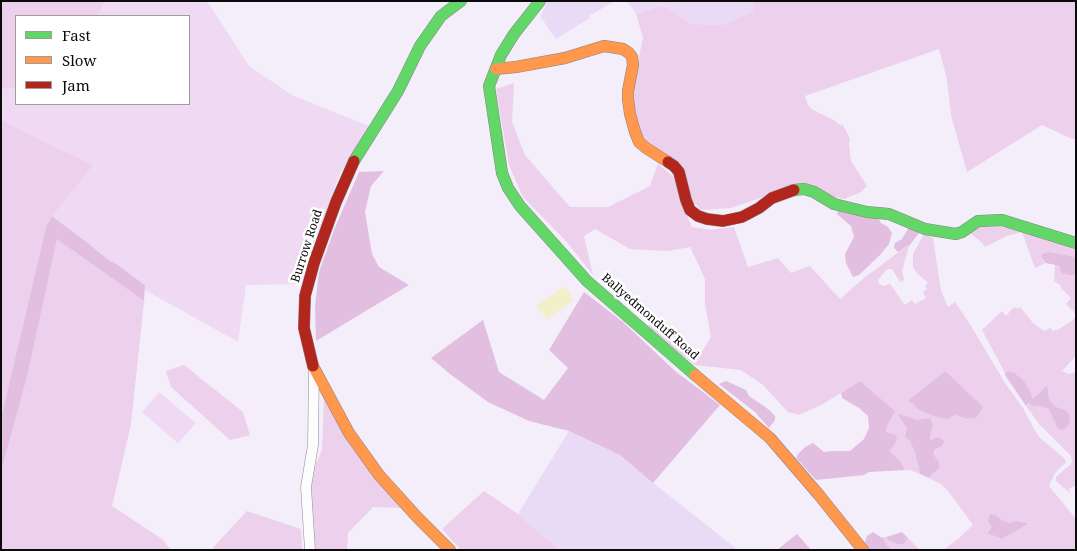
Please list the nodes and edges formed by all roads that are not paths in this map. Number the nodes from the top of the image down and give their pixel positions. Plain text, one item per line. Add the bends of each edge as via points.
1 (461, 1) edge
2 (540, 1) edge
3 (496, 69) junction
4 (1076, 243) edge
5 (314, 369) junction
6 (310, 550) edge
7 (450, 550) edge
8 (863, 550) edge

1 - 5 street, Burrow Road via 441,16 420,46 398,91 355,159 336,202 305,296 304,328
2 - 3 street, Ballyedmonduff Road via 514,34
3 - 4 street via 565,58 604,46 623,49 632,57 634,65 628,99 635,132 646,148 679,172 690,210 707,219 722,221 742,217 772,198 804,189 834,204 889,214 925,229 956,234 978,221 1002,220
3 - 8 street, Ballyedmonduff Road via 489,86 502,172 520,206 587,282 770,438
5 - 6 street via 313,445 306,487
5 - 7 street, Burrow Road via 349,433 417,517

